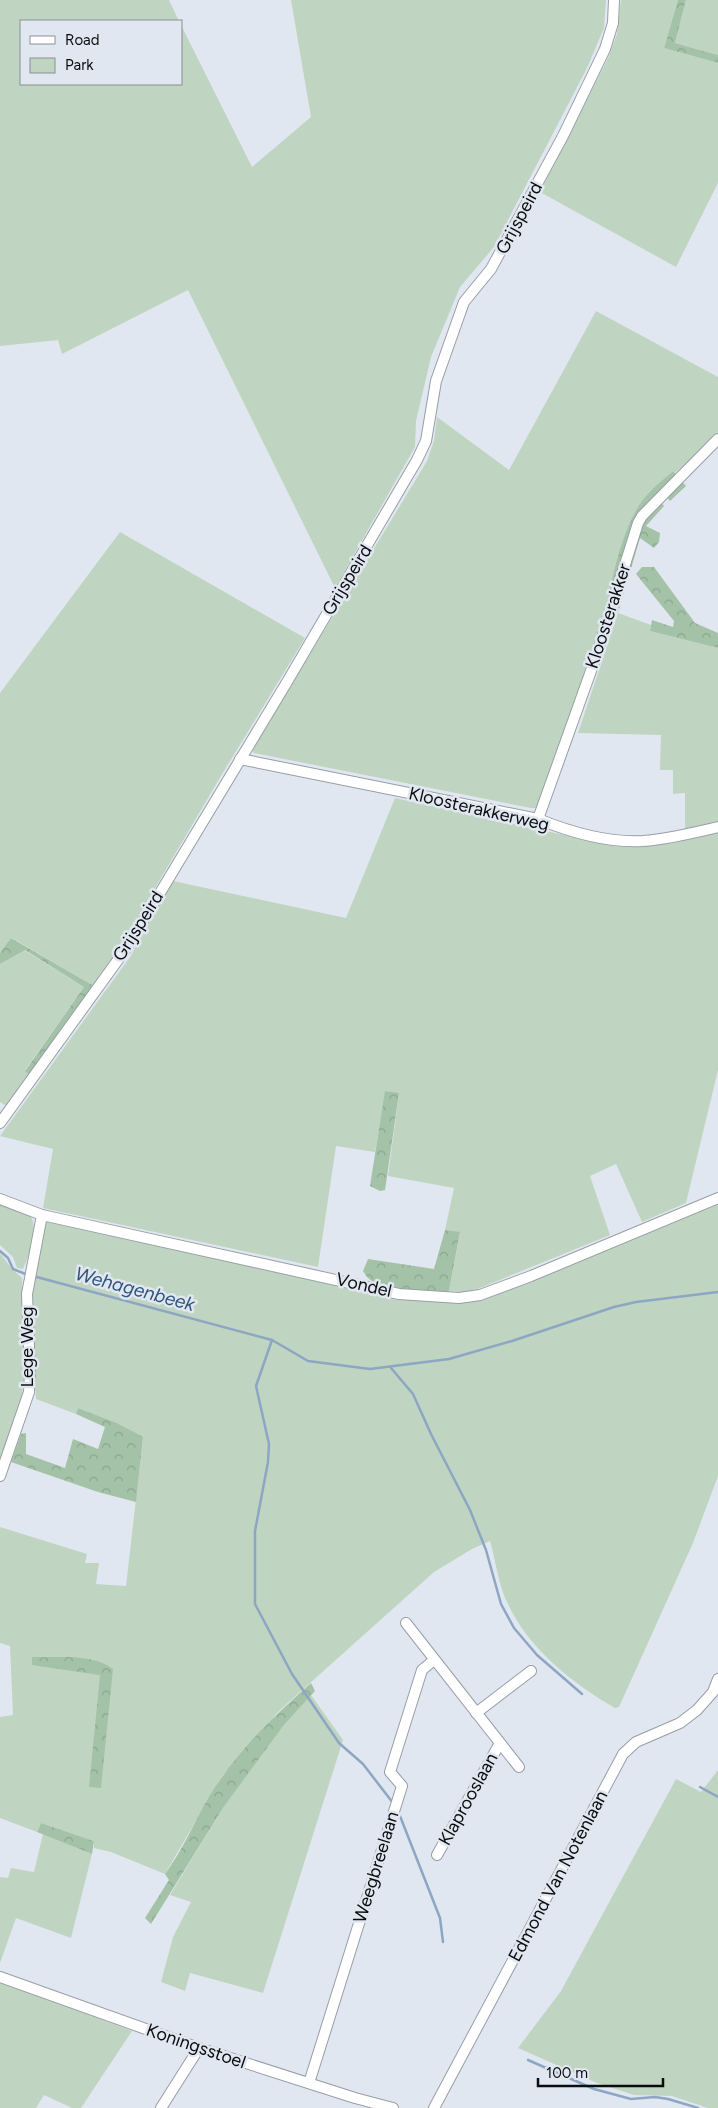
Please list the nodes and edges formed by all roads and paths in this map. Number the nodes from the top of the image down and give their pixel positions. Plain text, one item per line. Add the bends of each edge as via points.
1 (614, 0) edge
2 (718, 439) edge
3 (240, 759) junction
4 (538, 819) junction
5 (718, 827) edge
6 (0, 1123) edge
7 (718, 1198) edge
8 (0, 1199) edge
9 (42, 1215) junction
10 (0, 1476) edge
11 (406, 1623) dead end
12 (434, 1660) junction
13 (531, 1671) dead end
14 (718, 1679) edge
15 (476, 1713) junction
16 (500, 1743) junction
17 (519, 1768) dead end
18 (437, 1855) dead end
19 (0, 1978) edge
20 (199, 2048) junction
21 (309, 2083) junction
22 (165, 2106) edge
23 (393, 2108) edge
24 (434, 2108) edge

1 - 3 street, Grijspeird via 605,49 563,136 491,269 464,302 436,381 426,441 417,460
2 - 4 street, Kloosterakker via 638,523 597,654
3 - 4 street, Kloosterakkerweg
3 - 6 street, Grijspeird via 128,946
4 - 5 street, Kloosterakkerweg via 595,836 640,841
7 - 9 street, Vondel via 531,1276 480,1295 459,1298 399,1294
8 - 9 street, Vondel
9 - 10 street, Lege Weg via 27,1294 29,1392
11 - 12 street, Klaprooslaan
12 - 15 street, Klaprooslaan
12 - 21 street, Weegbreelaan via 422,1670 390,1772 402,1786
13 - 15 street
14 - 24 street, Edmond Van Notenlaan via 713,1692 680,1723 636,1742 623,1754
15 - 16 street, Klaprooslaan
16 - 17 street, Klaprooslaan
16 - 18 street, Klaprooslaan
19 - 20 street, Koningsstoel
20 - 21 street, Koningsstoel
20 - 22 street
21 - 23 street, Koningsstoel

